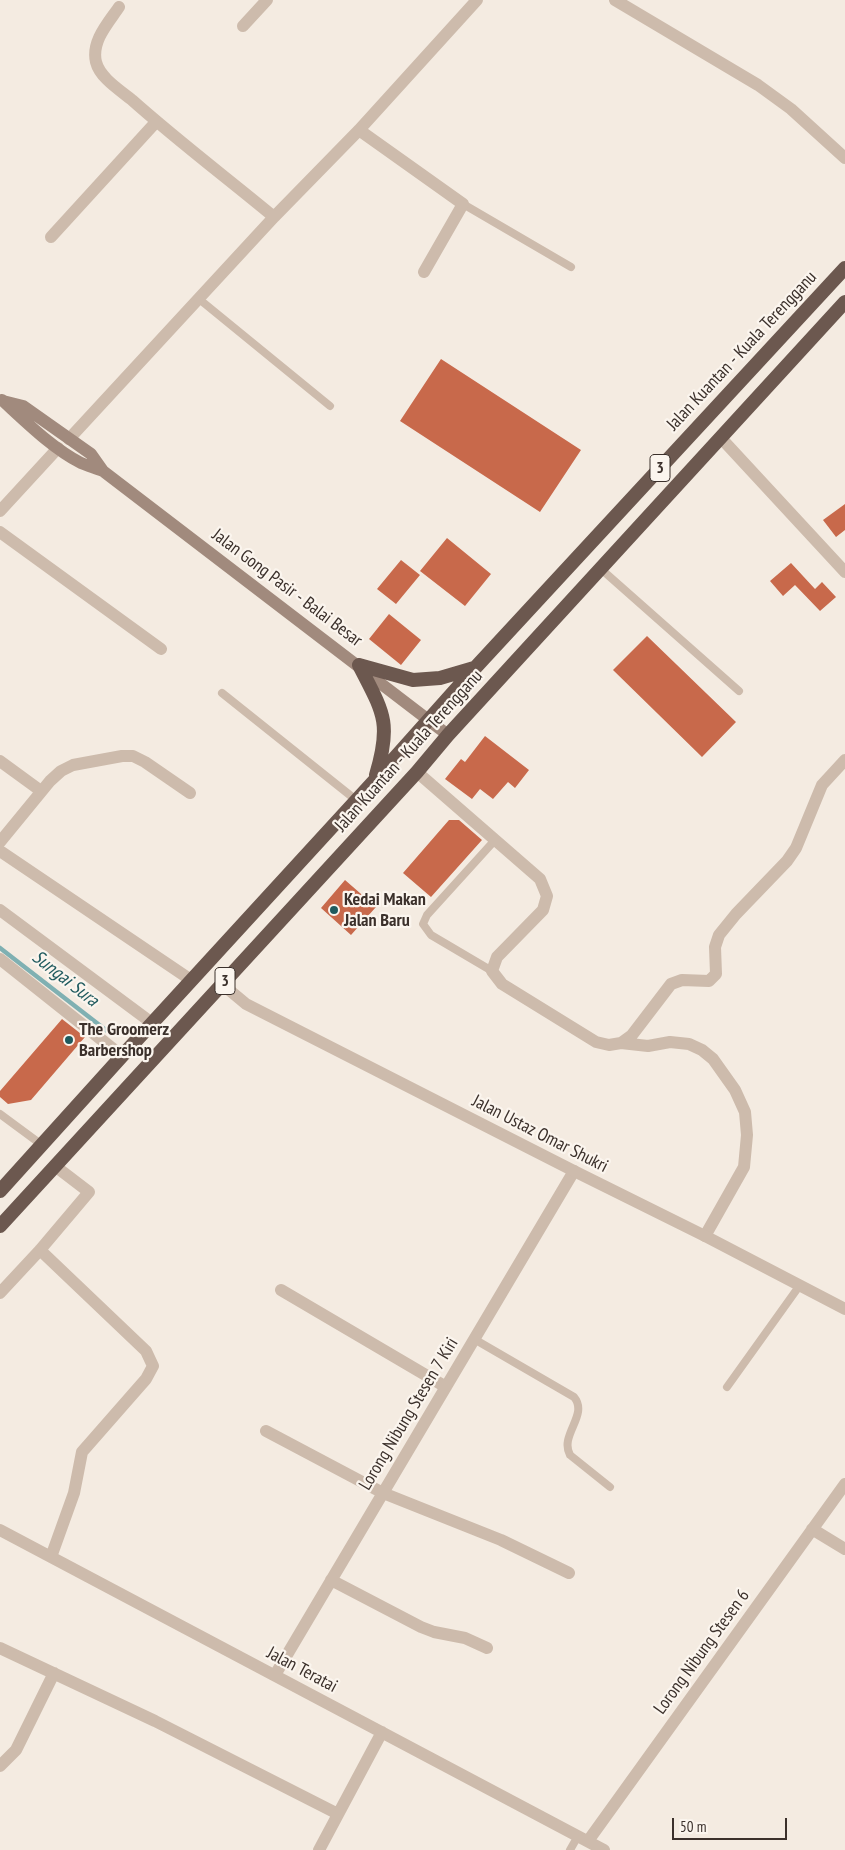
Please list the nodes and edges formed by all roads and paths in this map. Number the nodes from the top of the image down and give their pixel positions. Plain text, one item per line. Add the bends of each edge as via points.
1 (267, 0) edge
2 (477, 0) edge
3 (615, 0) edge
4 (119, 7) dead end
5 (243, 26) dead end
6 (156, 122) junction
7 (359, 130) junction
8 (845, 158) edge
9 (464, 204) junction
10 (274, 217) junction
11 (51, 236) dead end
12 (571, 267) dead end
13 (845, 268) edge
14 (424, 272) dead end
15 (199, 299) junction
16 (845, 302) edge
17 (1, 400) edge
18 (330, 406) dead end
19 (721, 438) junction
20 (68, 439) junction
21 (58, 448) junction
22 (103, 471) junction
23 (0, 511) edge
24 (0, 532) edge
25 (601, 569) junction
26 (845, 572) edge
27 (160, 649) dead end
28 (359, 665) junction
29 (474, 668) junction
30 (739, 691) dead end
31 (222, 693) dead end
32 (428, 719) junction
33 (448, 735) junction
34 (845, 760) edge
35 (0, 761) edge
36 (417, 772) junction
37 (375, 780) junction
38 (41, 791) junction
39 (190, 793) dead end
40 (356, 800) junction
41 (495, 840) junction
42 (0, 842) edge
43 (0, 851) edge
44 (0, 910) edge
45 (0, 959) edge
46 (492, 971) junction
47 (191, 980) junction
48 (222, 984) junction
49 (152, 1023) junction
50 (621, 1043) junction
51 (122, 1056) junction
52 (2, 1118) edge
53 (42, 1145) junction
54 (55, 1166) junction
55 (574, 1171) junction
56 (0, 1191) edge
57 (0, 1226) edge
58 (705, 1236) junction
59 (40, 1250) junction
60 (800, 1285) junction
61 (281, 1290) dead end
62 (0, 1293) edge
63 (845, 1308) edge
64 (474, 1339) junction
65 (446, 1387) junction
66 (727, 1387) dead end
67 (266, 1431) dead end
68 (845, 1484) edge
69 (610, 1487) dead end
70 (383, 1493) junction
71 (812, 1529) junction
72 (0, 1530) edge
73 (845, 1549) edge
74 (51, 1556) junction
75 (569, 1573) dead end
76 (331, 1580) junction
77 (0, 1648) edge
78 (487, 1648) dead end
79 (54, 1673) junction
80 (275, 1675) junction
81 (382, 1732) junction
82 (0, 1766) edge
83 (338, 1814) junction
84 (583, 1839) junction
85 (319, 1850) edge
86 (570, 1850) edge
87 (604, 1850) edge

1 - 5 street
2 - 7 street
3 - 8 street via 758,85
4 - 6 street via 99,37 96,62 104,76
6 - 10 street
6 - 11 street
7 - 9 street
7 - 10 street
9 - 12 lane
9 - 14 street
10 - 15 street
13 - 29 highway, Jalan Kuantan - Kuala Terengganu / 3
15 - 18 lane
15 - 20 street
16 - 19 highway, Jalan Kuantan - Kuala Terengganu / 3
17 - 20 main road, Jalan Gong Pasir - Balai Besar via 23,406
17 - 21 main road, Jalan Gong Pasir - Balai Besar
19 - 25 highway, Jalan Kuantan - Kuala Terengganu / 3
19 - 26 street
20 - 22 main road, Jalan Gong Pasir - Balai Besar via 91,454
21 - 22 main road, Jalan Gong Pasir - Balai Besar via 81,463
21 - 23 street
22 - 28 main road, Jalan Gong Pasir - Balai Besar
24 - 27 street
25 - 30 lane
25 - 33 highway, Jalan Kuantan - Kuala Terengganu / 3
28 - 29 highway via 413,680 440,678
28 - 32 main road, Jalan Gong Pasir - Balai Besar
28 - 37 highway via 384,720 383,751
29 - 32 highway, Jalan Kuantan - Kuala Terengganu / 3
31 - 40 lane
32 - 33 main road, Jalan Gong Pasir - Balai Besar
32 - 37 highway, Jalan Kuantan - Kuala Terengganu / 3
33 - 36 highway, Jalan Kuantan - Kuala Terengganu / 3
34 - 50 street via 822,785 796,848 787,861 719,935 714,947 716,974 709,981 682,980 671,984 632,1035
35 - 38 street
36 - 41 street
36 - 48 highway, Jalan Kuantan - Kuala Terengganu / 3
37 - 40 highway, Jalan Kuantan - Kuala Terengganu / 3
38 - 39 street via 61,771 73,765 133,756
38 - 42 street
40 - 47 highway, Jalan Kuantan - Kuala Terengganu / 3
41 - 46 street via 540,880 547,896 542,910 497,957
41 - 46 lane via 427,915 423,924 431,936
43 - 47 street
44 - 49 street
45 - 51 street
46 - 50 street via 502,984 596,1042
47 - 49 highway, Jalan Kuantan - Kuala Terengganu / 3
48 - 54 highway, Jalan Kuantan - Kuala Terengganu / 3
48 - 55 street, Jalan Ustaz Omar Shukri via 246,1004
49 - 51 highway, Jalan Kuantan - Kuala Terengganu / 3
50 - 58 street via 648,1046 670,1042 689,1044 702,1050 713,1059 729,1082 745,1112 744,1168
51 - 53 highway, Jalan Kuantan - Kuala Terengganu / 3
52 - 53 lane
53 - 56 highway, Jalan Kuantan - Kuala Terengganu / 3
54 - 57 highway, Jalan Kuantan - Kuala Terengganu / 3
54 - 59 street via 89,1192
55 - 58 street, Jalan Ustaz Omar Shukri
55 - 64 street, Lorong Nibung Stesen 7 Kiri
58 - 60 street, Jalan Ustaz Omar Shukri
59 - 62 street
59 - 74 street via 146,1351 153,1366 146,1379 82,1452 74,1493
60 - 63 street, Jalan Ustaz Omar Shukri
60 - 66 lane
61 - 65 street
64 - 65 street, Lorong Nibung Stesen 7 Kiri
64 - 69 lane via 574,1397 577,1415 567,1442 568,1451
65 - 70 street, Lorong Nibung Stesen 7 Kiri
67 - 70 street
68 - 71 street, Lorong Nibung Stesen 6
70 - 75 street via 501,1540
70 - 76 street, Lorong Nibung Stesen 7 Kiri
71 - 73 street
71 - 84 street, Lorong Nibung Stesen 6
72 - 74 street, Jalan Teratai
74 - 80 street, Jalan Teratai
76 - 78 street via 421,1627 465,1638
76 - 80 street, Lorong Nibung Stesen 7 Kiri
77 - 79 street
79 - 82 street via 16,1750
79 - 83 street
80 - 81 street, Jalan Teratai
81 - 83 street
81 - 84 street, Jalan Teratai
83 - 85 street
84 - 86 lane
84 - 87 street, Jalan Teratai

